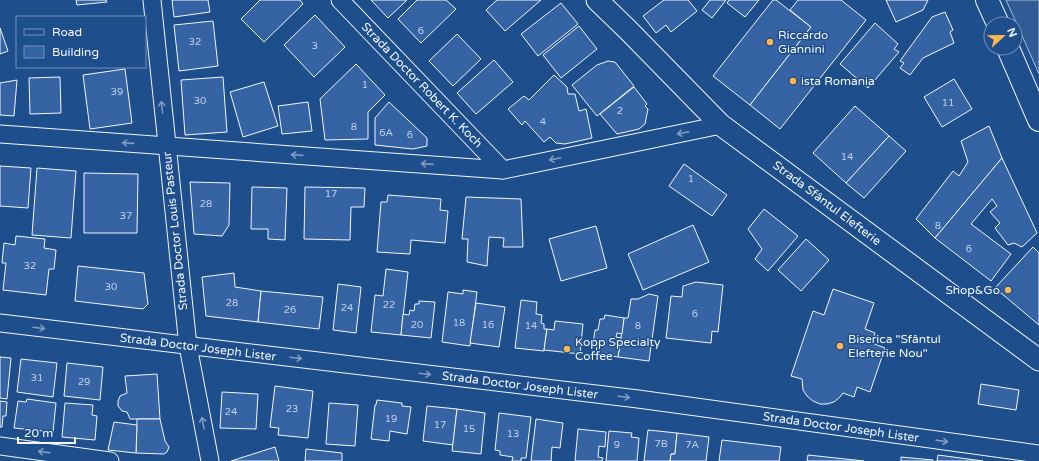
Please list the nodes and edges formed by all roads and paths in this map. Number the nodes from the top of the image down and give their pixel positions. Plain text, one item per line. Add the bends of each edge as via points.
1 (152, 0) edge
2 (340, 0) edge
3 (597, 0) edge
4 (615, 0) edge
5 (987, 0) edge
6 (994, 16) edge
7 (628, 30) junction
8 (1011, 56) edge
9 (1039, 120) edge
10 (721, 125) junction
11 (0, 134) edge
12 (166, 146) junction
13 (503, 170) junction
14 (0, 323) edge
15 (188, 346) junction
16 (1039, 360) edge
17 (0, 446) edge
18 (1039, 454) edge
19 (110, 461) edge
20 (210, 461) edge

12 -> 1 street, Strada Doctor Louis Pasteur
2 - 13 street, Strada Doctor Robert K. Koch
3 - 7 street, Strada Sfântul Elefterie
4 - 7 street, Strada Sfântul Elefterie
5 - 6 main road
7 - 10 street, Strada Sfântul Elefterie
8 - 9 main road
10 -> 13 street
10 - 16 street, Strada Sfântul Elefterie
12 -> 11 street
13 -> 12 street
12 - 15 street, Strada Doctor Louis Pasteur
14 -> 15 street, Strada Doctor Joseph Lister
15 -> 18 street, Strada Doctor Joseph Lister via 646,400
20 -> 15 street, Strada Doctor Louis Pasteur
19 -> 17 street

